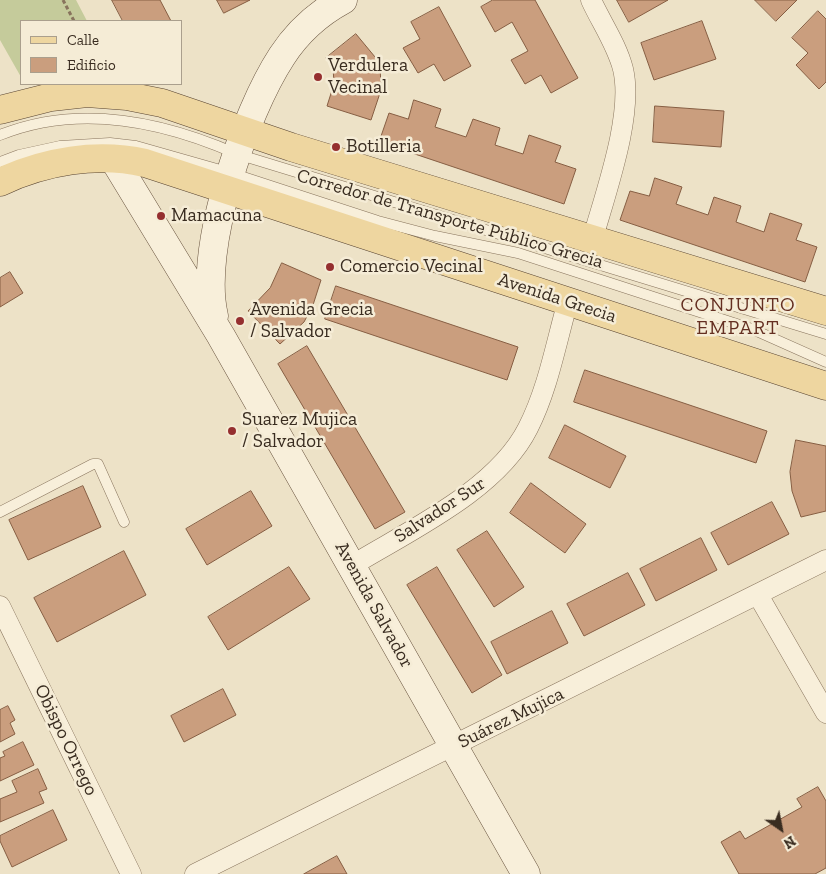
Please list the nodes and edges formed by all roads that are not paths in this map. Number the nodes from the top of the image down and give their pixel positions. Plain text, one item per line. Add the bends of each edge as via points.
1 (343, 0) edge
2 (591, 0) edge
3 (0, 110) edge
4 (0, 135) edge
5 (113, 158) junction
6 (0, 162) edge
7 (235, 162) junction
8 (0, 182) edge
9 (592, 241) junction
10 (568, 301) junction
11 (826, 311) edge
12 (826, 334) edge
13 (221, 336) junction
14 (826, 362) edge
15 (826, 386) edge
16 (0, 512) edge
17 (124, 522) dead end
18 (826, 560) edge
19 (352, 566) junction
20 (758, 595) junction
21 (0, 606) edge
22 (826, 714) edge
23 (454, 747) junction
24 (131, 874) edge
25 (195, 874) edge
26 (526, 874) edge

1 - 7 main road, Avenida Salvador via 311,22 282,55 258,98
2 - 9 street via 620,60 626,88 622,130
3 - 7 main road, Avenida Grecia via 50,97 113,94 162,103
4 - 7 lane, Corredor de Transporte Público Grecia via 44,122 113,118 163,127 208,141
5 - 7 main road, Avenida Grecia via 145,162
5 - 8 main road, Avenida Grecia via 47,166
5 - 13 main road, Avenida Salvador
6 - 7 lane, Corredor de Transporte Público Grecia via 60,146 110,143
7 - 9 main road, Avenida Grecia
7 - 10 main road, Avenida Grecia
7 - 12 lane, Corredor de Transporte Público Grecia
7 - 13 main road, Avenida Salvador via 213,246 209,282 214,317
7 - 14 lane, Corredor de Transporte Público Grecia via 378,221 518,253 752,329
9 - 11 main road, Avenida Grecia
10 - 15 main road, Avenida Grecia
10 - 19 street, Salvador Sur via 538,406 528,428 504,463 476,488
13 - 19 main road, Avenida Salvador
16 - 17 lane via 98,464
18 - 20 street, Suárez Mujica
19 - 23 main road, Avenida Salvador
20 - 22 street
20 - 23 street, Suárez Mujica
21 - 24 street, Obispo Orrego
23 - 25 street, Suárez Mujica
23 - 26 main road, Avenida Salvador

